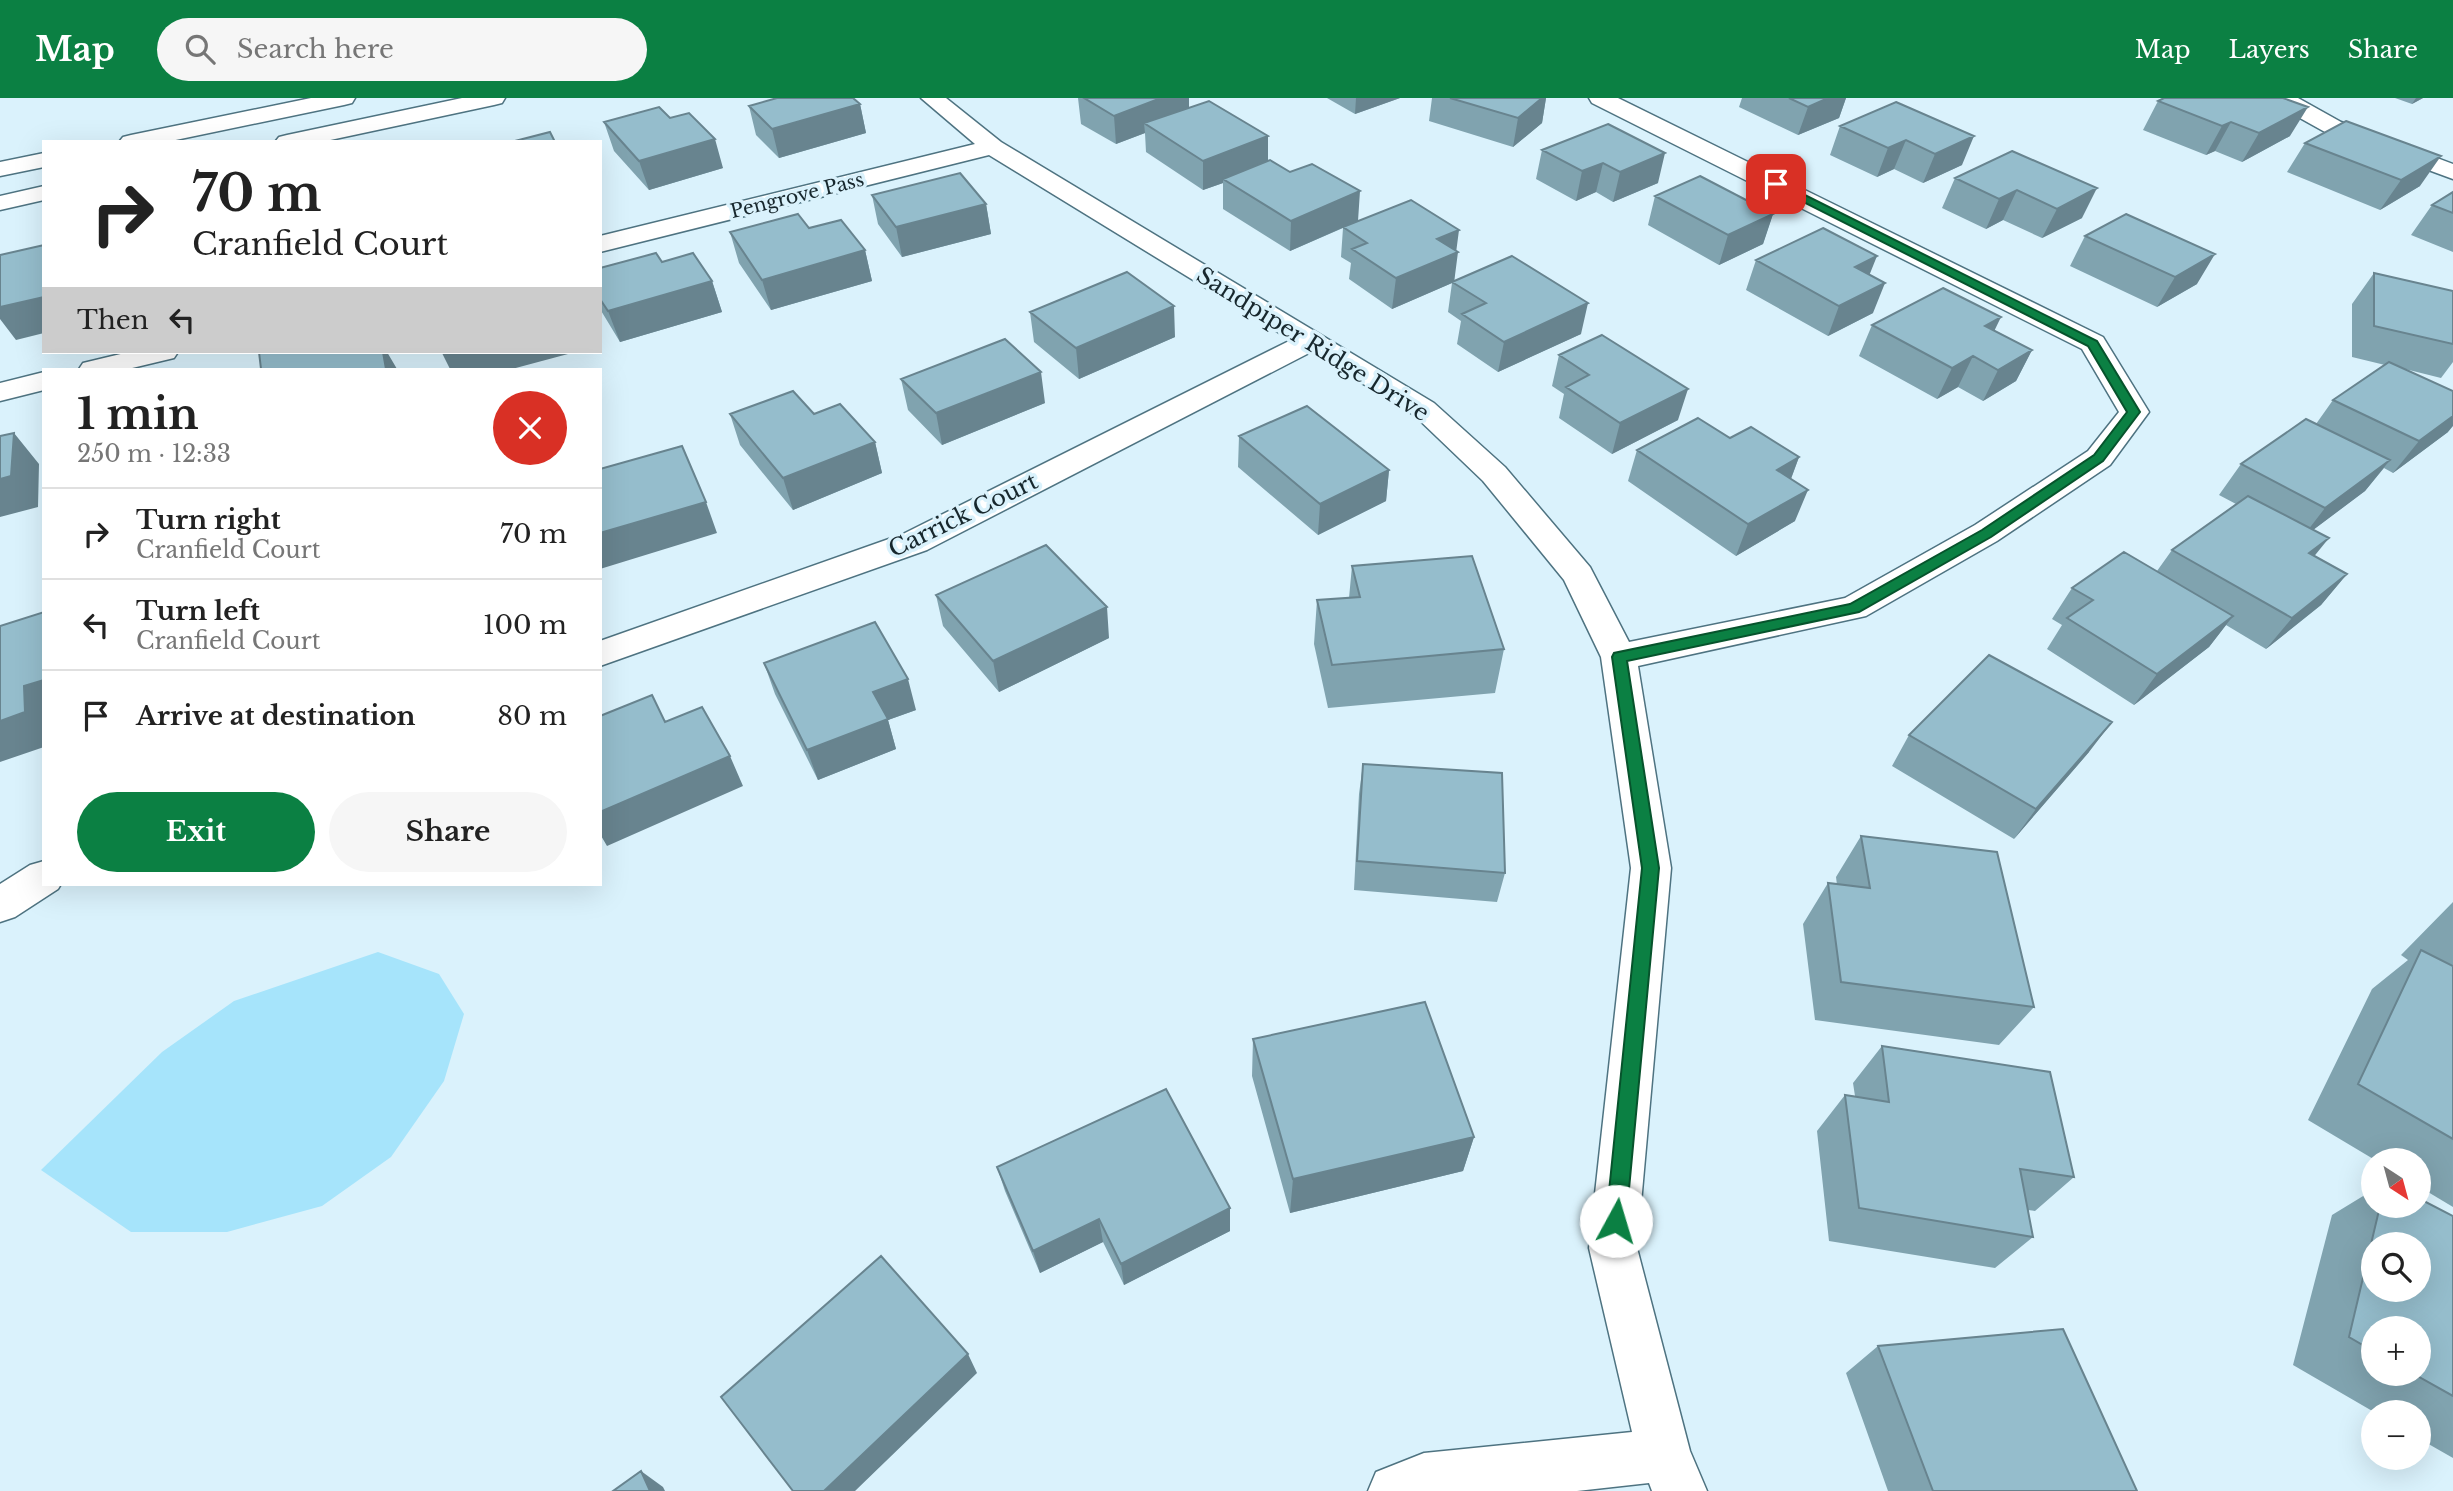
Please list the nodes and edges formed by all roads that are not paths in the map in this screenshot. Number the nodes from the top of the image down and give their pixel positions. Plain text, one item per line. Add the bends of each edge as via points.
1 (344, 98) edge
2 (494, 98) edge
3 (932, 98) edge
4 (1600, 98) edge
5 (2281, 98) edge
6 (141, 140) edge
7 (297, 140) edge
8 (993, 146) junction
9 (42, 160) edge
10 (0, 169) edge
11 (2453, 172) edge
12 (42, 193) edge
13 (0, 203) edge
14 (602, 244) edge
15 (1310, 342) junction
16 (156, 354) edge
17 (97, 368) edge
18 (42, 382) edge
19 (0, 392) edge
20 (602, 653) edge
21 (1619, 657) junction
22 (42, 878) edge
23 (0, 905) edge
24 (1672, 1473) edge
25 (1395, 1491) edge

1 - 6 street
2 - 7 street
3 - 8 street, Sandpiper Ridge Drive
4 - 21 street via 2093,344 2134,412 2099,458 1986,533 1854,608
5 - 11 street via 2333,127
8 - 14 street, Pengrove Pass
8 - 15 street, Sandpiper Ridge Drive
9 - 10 street
12 - 13 street
15 - 20 street, Carrick Court via 915,542
15 - 21 street, Sandpiper Ridge Drive via 1424,409 1494,474 1578,575
16 - 17 street
18 - 19 street
21 - 24 street, Sandpiper Ridge Drive via 1651,868 1613,1248
22 - 23 street
24 - 25 street via 1424,1480

